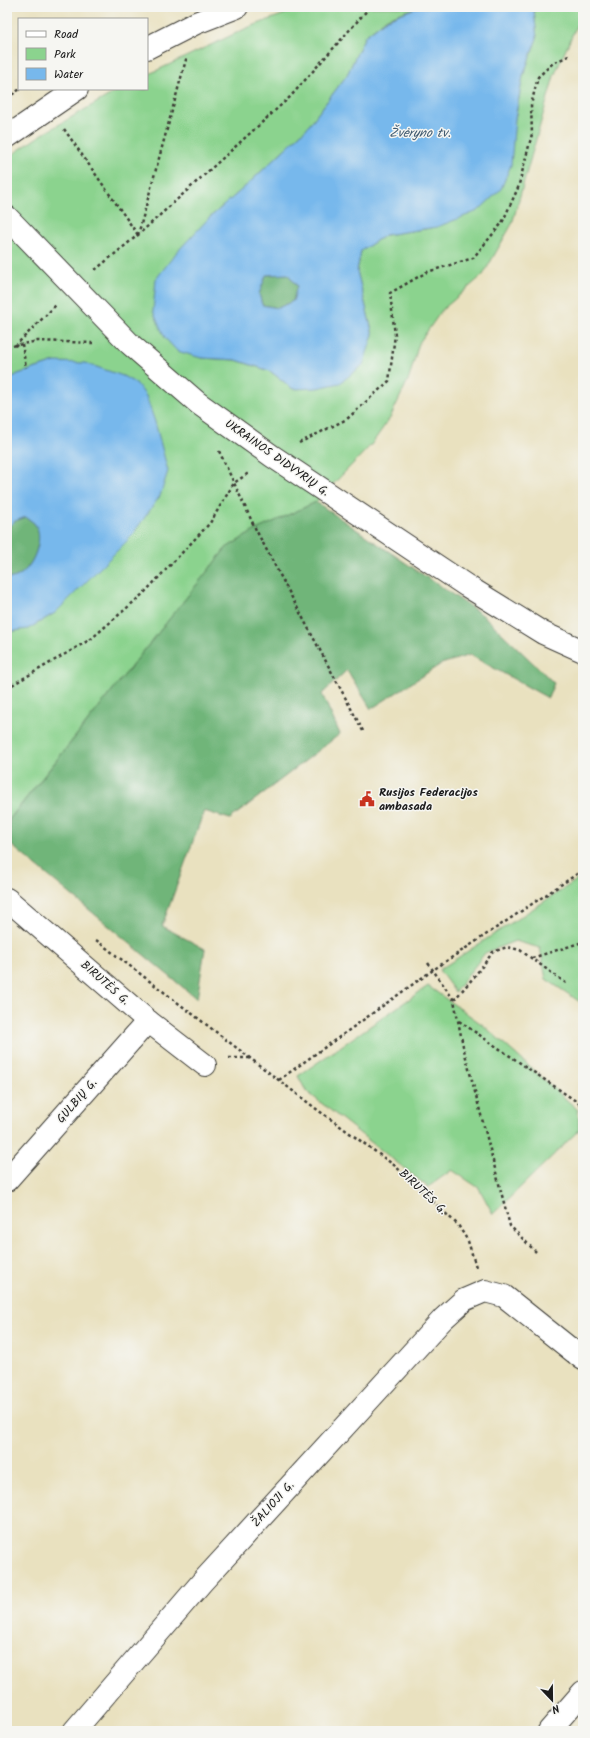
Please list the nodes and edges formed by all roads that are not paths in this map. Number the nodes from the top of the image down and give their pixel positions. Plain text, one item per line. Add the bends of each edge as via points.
1 (237, 7) edge
2 (148, 47) edge
3 (76, 90) edge
4 (7, 137) edge
5 (7, 217) edge
6 (583, 651) edge
7 (7, 898) edge
8 (148, 1021) junction
9 (205, 1065) dead end
10 (7, 1180) edge
11 (583, 1359) edge
12 (583, 1692) edge
13 (74, 1731) edge
14 (549, 1731) edge

1 - 2 street via 196,23
3 - 4 street
5 - 6 street, UKRAINOS DIDVYRIŲ G. via 130,344 198,403 272,456 466,586 543,633
7 - 8 street, BIRUTĖS G.
8 - 9 street, BIRUTĖS G.
8 - 10 street, GULBIŲ G.
11 - 13 street, ŽALIOJI G. via 504,1296 485,1291 464,1300 443,1319 202,1582
12 - 14 street

